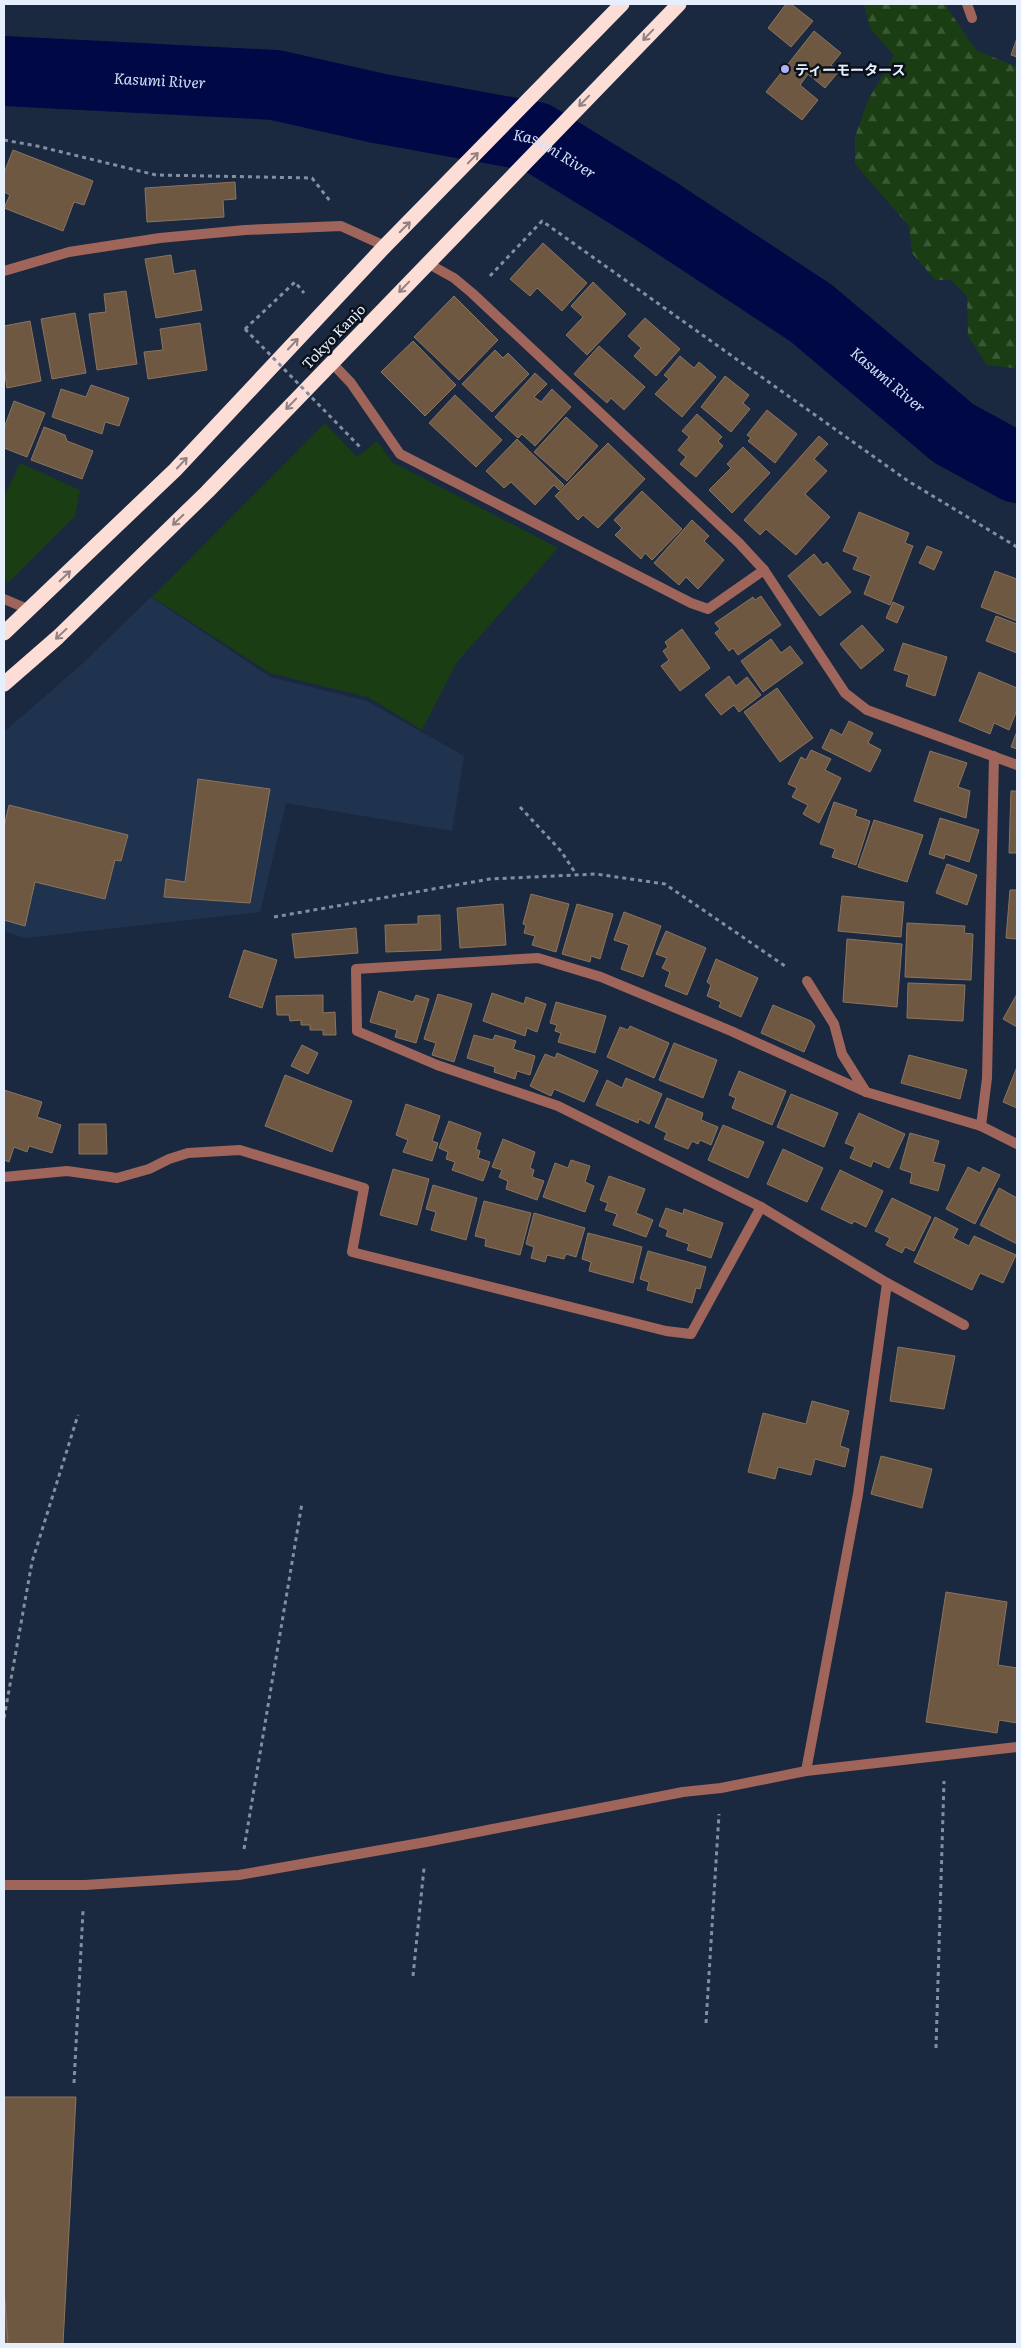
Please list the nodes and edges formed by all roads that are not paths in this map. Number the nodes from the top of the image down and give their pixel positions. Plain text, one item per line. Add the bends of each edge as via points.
1 (622, 4) edge
2 (678, 4) edge
3 (967, 4) edge
4 (972, 18) dead end
5 (385, 246) junction
6 (427, 263) junction
7 (4, 272) edge
8 (331, 362) junction
9 (764, 570) junction
10 (4, 599) edge
11 (30, 610) junction
12 (4, 633) edge
13 (4, 684) edge
14 (994, 756) junction
15 (1017, 765) edge
16 (807, 981) road end
17 (866, 1092) junction
18 (981, 1126) junction
19 (1017, 1144) edge
20 (4, 1177) edge
21 (761, 1207) junction
22 (887, 1283) junction
23 (964, 1325) dead end
24 (1017, 1747) edge
25 (806, 1770) junction
26 (4, 1885) edge

5 -> 1 highway, Tokyo Kanjo
2 -> 6 highway, Tokyo Kanjo
3 - 4 street
5 - 7 street via 341,226 245,230 160,238 69,252
11 -> 5 highway, Tokyo Kanjo via 175,470
6 -> 8 highway, Tokyo Kanjo
6 - 9 street via 454,278 472,294
8 - 9 street via 352,383 400,454 691,603 708,609
8 -> 13 highway, Tokyo Kanjo via 207,492 58,637
9 - 14 street via 845,693 867,710
10 - 11 street
11 - 12 highway, Tokyo Kanjo
14 - 15 street
14 - 18 street via 987,1078
16 - 17 street via 834,1024 842,1054
17 - 18 street
17 - 21 street via 601,977 538,958 356,969 357,1031 437,1065 558,1106
18 - 19 street
20 - 21 street via 67,1171 117,1178 148,1170 188,1152 240,1150 364,1188 352,1252 666,1331 691,1334
21 - 22 street
22 - 23 street
22 - 25 street via 858,1494
24 - 25 street
25 - 26 street via 239,1875 85,1885

